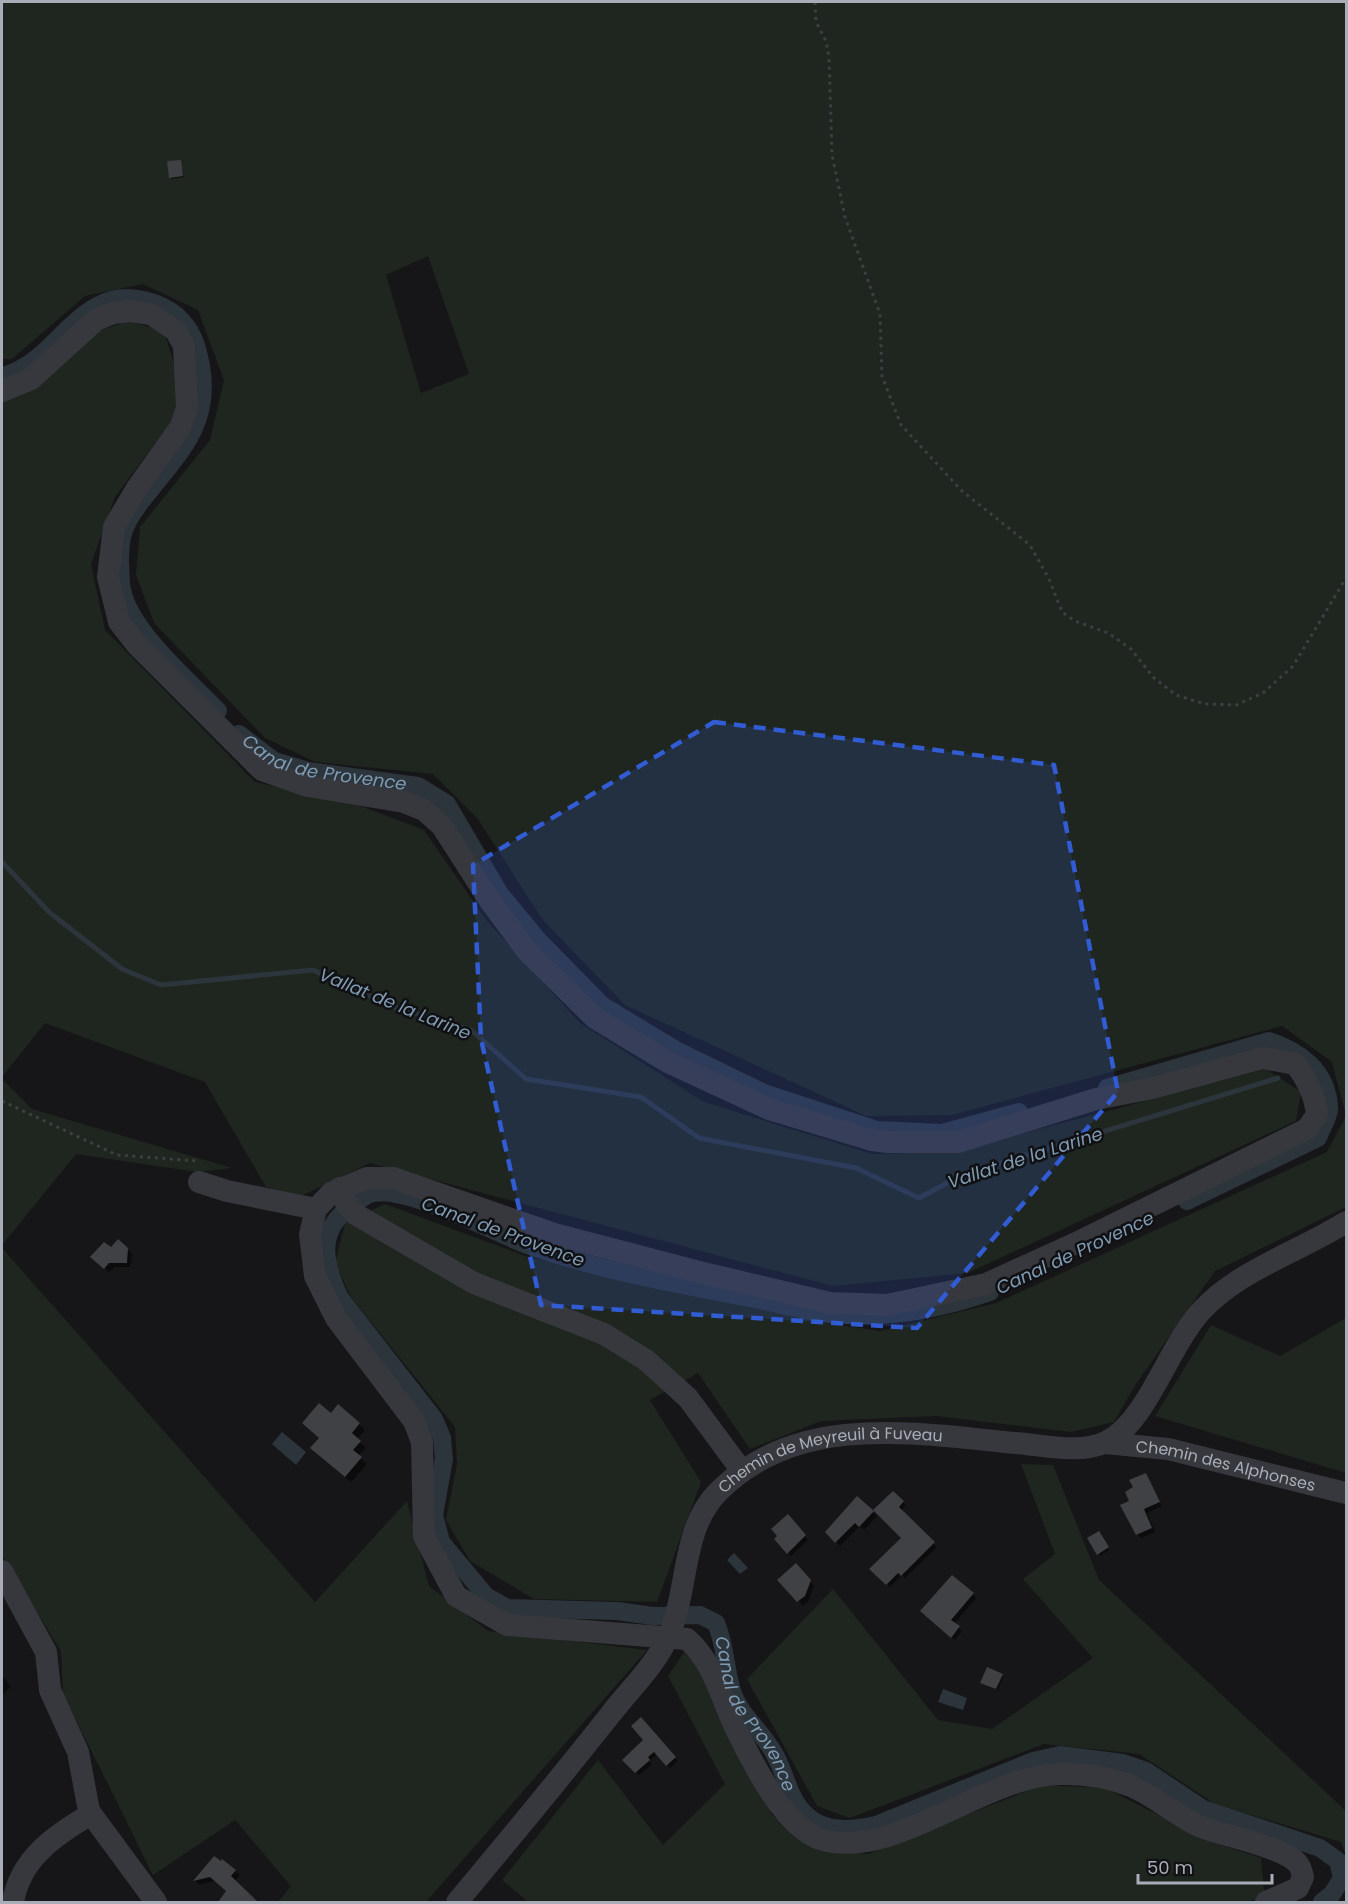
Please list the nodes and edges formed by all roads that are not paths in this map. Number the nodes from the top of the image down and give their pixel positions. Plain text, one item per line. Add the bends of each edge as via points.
1 (2, 391) edge
2 (202, 1172) road end
3 (347, 1202) junction
4 (316, 1209) junction
5 (1347, 1222) edge
6 (1105, 1443) junction
7 (742, 1471) junction
8 (1347, 1493) edge
9 (2, 1571) edge
10 (669, 1637) junction
11 (91, 1814) junction
12 (13, 1902) edge
13 (156, 1902) edge
14 (457, 1902) edge
15 (1266, 1902) edge

1 - 3 street via 31,379 96,320 113,313 152,314 176,331 184,346 187,408 181,426 114,527 108,578 119,622 137,645 262,770 308,786 404,802 424,810 442,826 490,902 527,951 595,1018 668,1062 769,1109 888,1143 958,1142 1096,1099 1263,1058 1295,1064 1307,1079 1317,1115 1306,1129 996,1280 887,1305 830,1303 695,1271 554,1234 393,1178 367,1178
2 - 4 street via 227,1191
3 - 4 street via 322,1200
3 - 7 street via 474,1284 604,1334 645,1360 688,1398
4 - 10 street via 310,1234 315,1276 336,1318 414,1421 422,1442 424,1536 456,1596 507,1625
5 - 6 street via 1223,1289 1181,1338 1137,1412 1122,1431
6 - 7 street, Chemin de Meyreuil à Fuveau via 1083,1448 914,1434 838,1434 804,1442
6 - 8 street, Chemin des Alphonses via 1168,1449
7 - 10 street, Chemin de Meyreuil à Fuveau via 717,1492 700,1516
9 - 11 street via 46,1652 50,1690 78,1752
10 - 14 street, Chemin de Meyreuil à Fuveau via 638,1681
10 - 15 street via 687,1639 700,1650 734,1725 781,1809 800,1828 823,1839 853,1843 882,1838 1030,1778 1063,1773 1100,1778 1132,1786 1197,1826 1280,1852 1298,1864 1303,1877 1299,1888
11 - 12 street via 49,1840 22,1874
11 - 13 street

